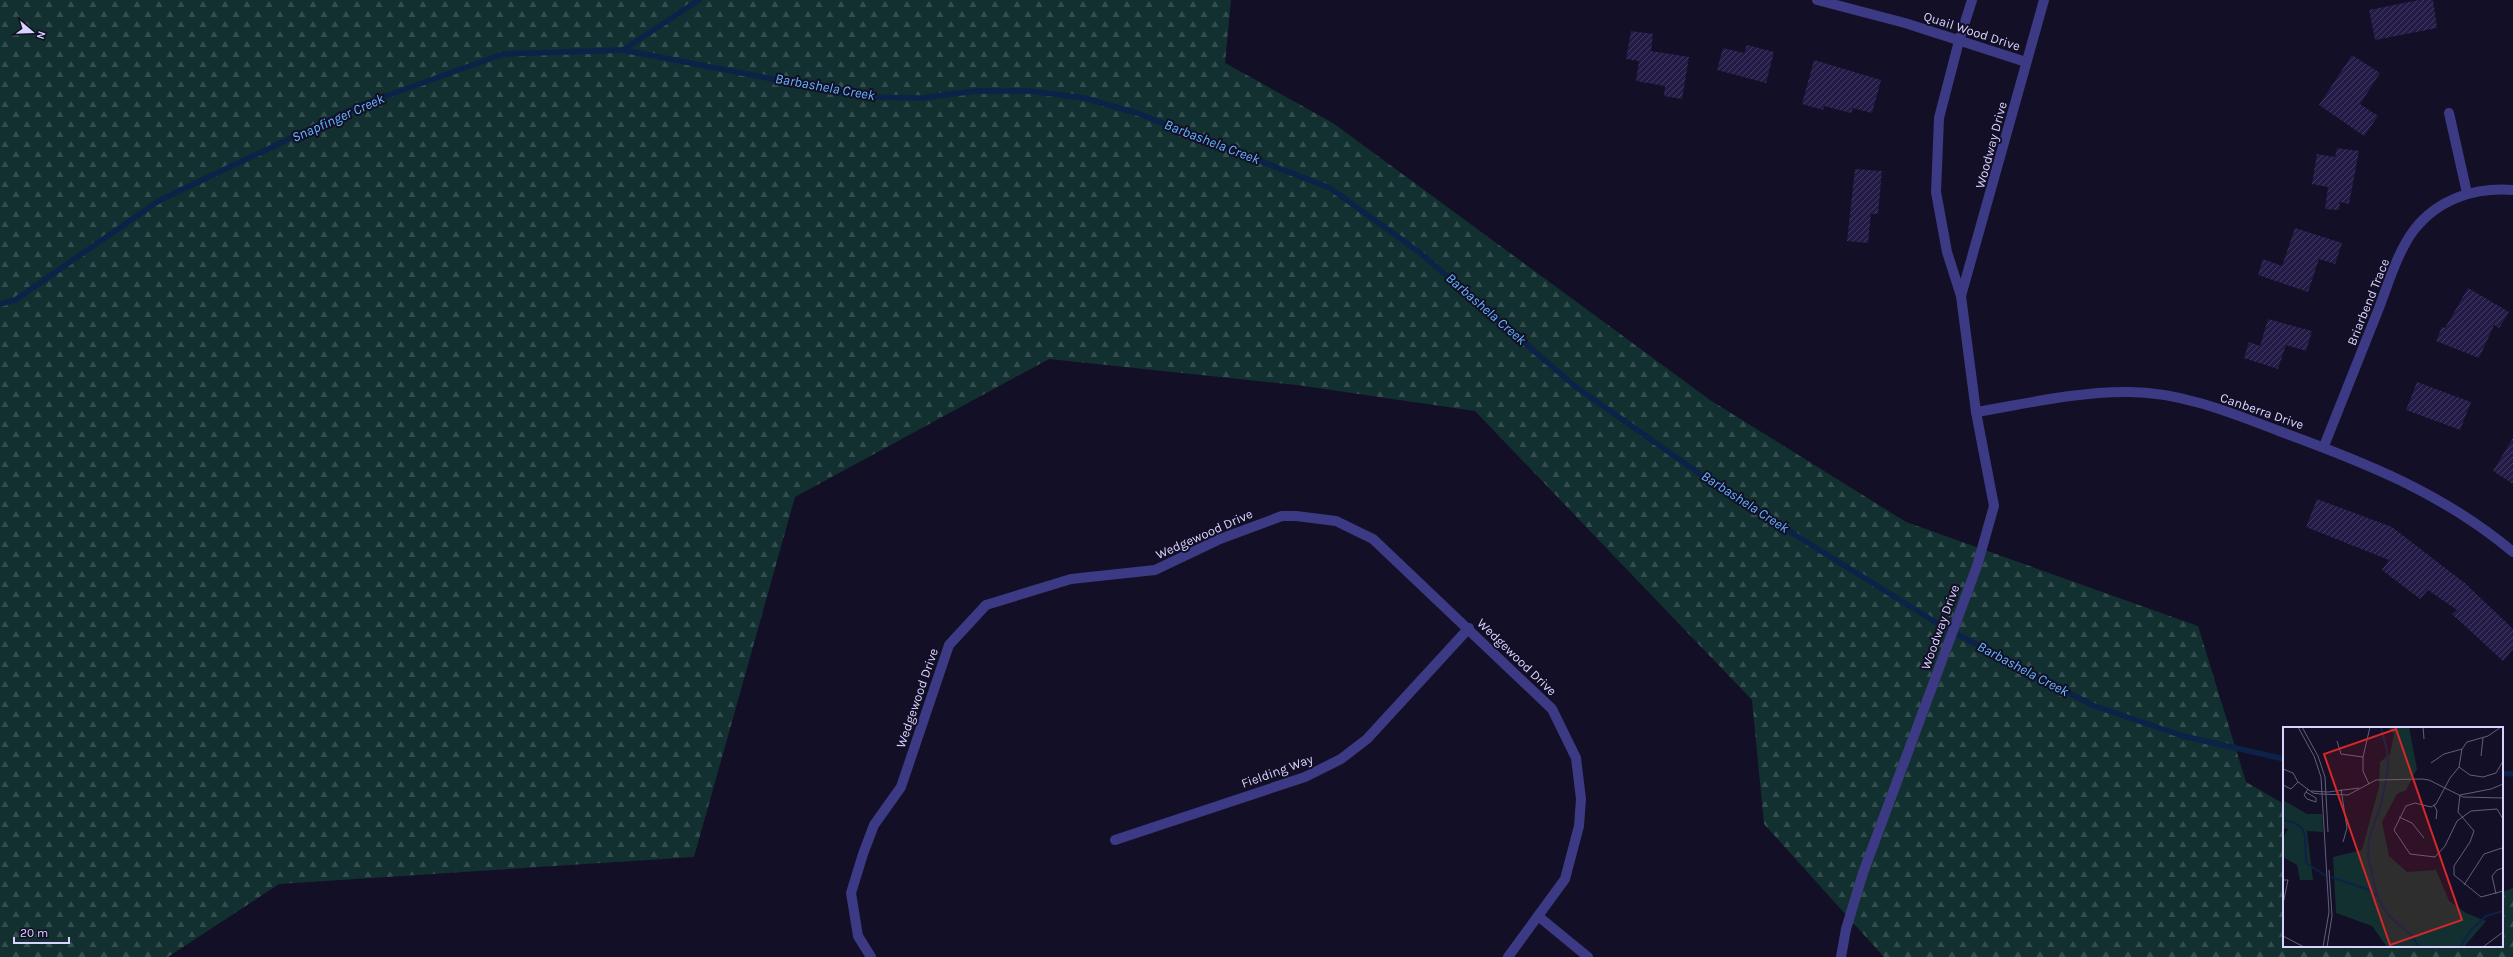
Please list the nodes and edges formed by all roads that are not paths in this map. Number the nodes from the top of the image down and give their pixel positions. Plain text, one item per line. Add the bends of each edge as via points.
1 (1817, 0) edge
2 (1972, 0) edge
3 (2044, 0) edge
4 (1959, 41) junction
5 (2026, 62) junction
6 (2449, 113) dead end
7 (2513, 190) edge
8 (2467, 193) junction
9 (1961, 296) junction
10 (1976, 412) junction
11 (2324, 446) junction
12 (2513, 552) edge
13 (1469, 628) junction
14 (1114, 840) dead end
15 (1538, 916) junction
16 (871, 957) edge
17 (1508, 957) edge
18 (1588, 957) edge
19 (1841, 957) edge

1 - 4 street, Quail Wood Drive via 1905,23
2 - 4 street, Woodway Drive
3 - 5 street, Woodway Drive
4 - 5 street, Quail Wood Drive
4 - 9 street, Woodway Drive via 1939,118 1936,192 1947,252
5 - 9 street, Woodway Drive
6 - 8 street
7 - 8 street, Briarbend Trace via 2494,188
8 - 11 street, Briarbend Trace via 2442,204 2414,230 2394,268
9 - 10 street, Woodway Drive
10 - 11 street, Canberra Drive via 2079,395 2152,393 2180,398 2235,414
10 - 19 street, Woodway Drive via 1994,506 1977,566 1879,828 1846,929
11 - 12 street, Canberra Drive via 2448,504
13 - 14 street, Fielding Way via 1367,739 1341,758 1305,777
13 - 15 street, Wedgewood Drive via 1552,709 1576,758 1581,799 1579,826 1565,879
13 - 16 street, Wedgewood Drive via 1373,539 1336,522 1296,516 1282,516 1220,539 1155,570 1071,579 986,605 949,645 901,787 874,825 863,854 851,893 858,936
15 - 17 street, Wedgewood Drive
15 - 18 street

